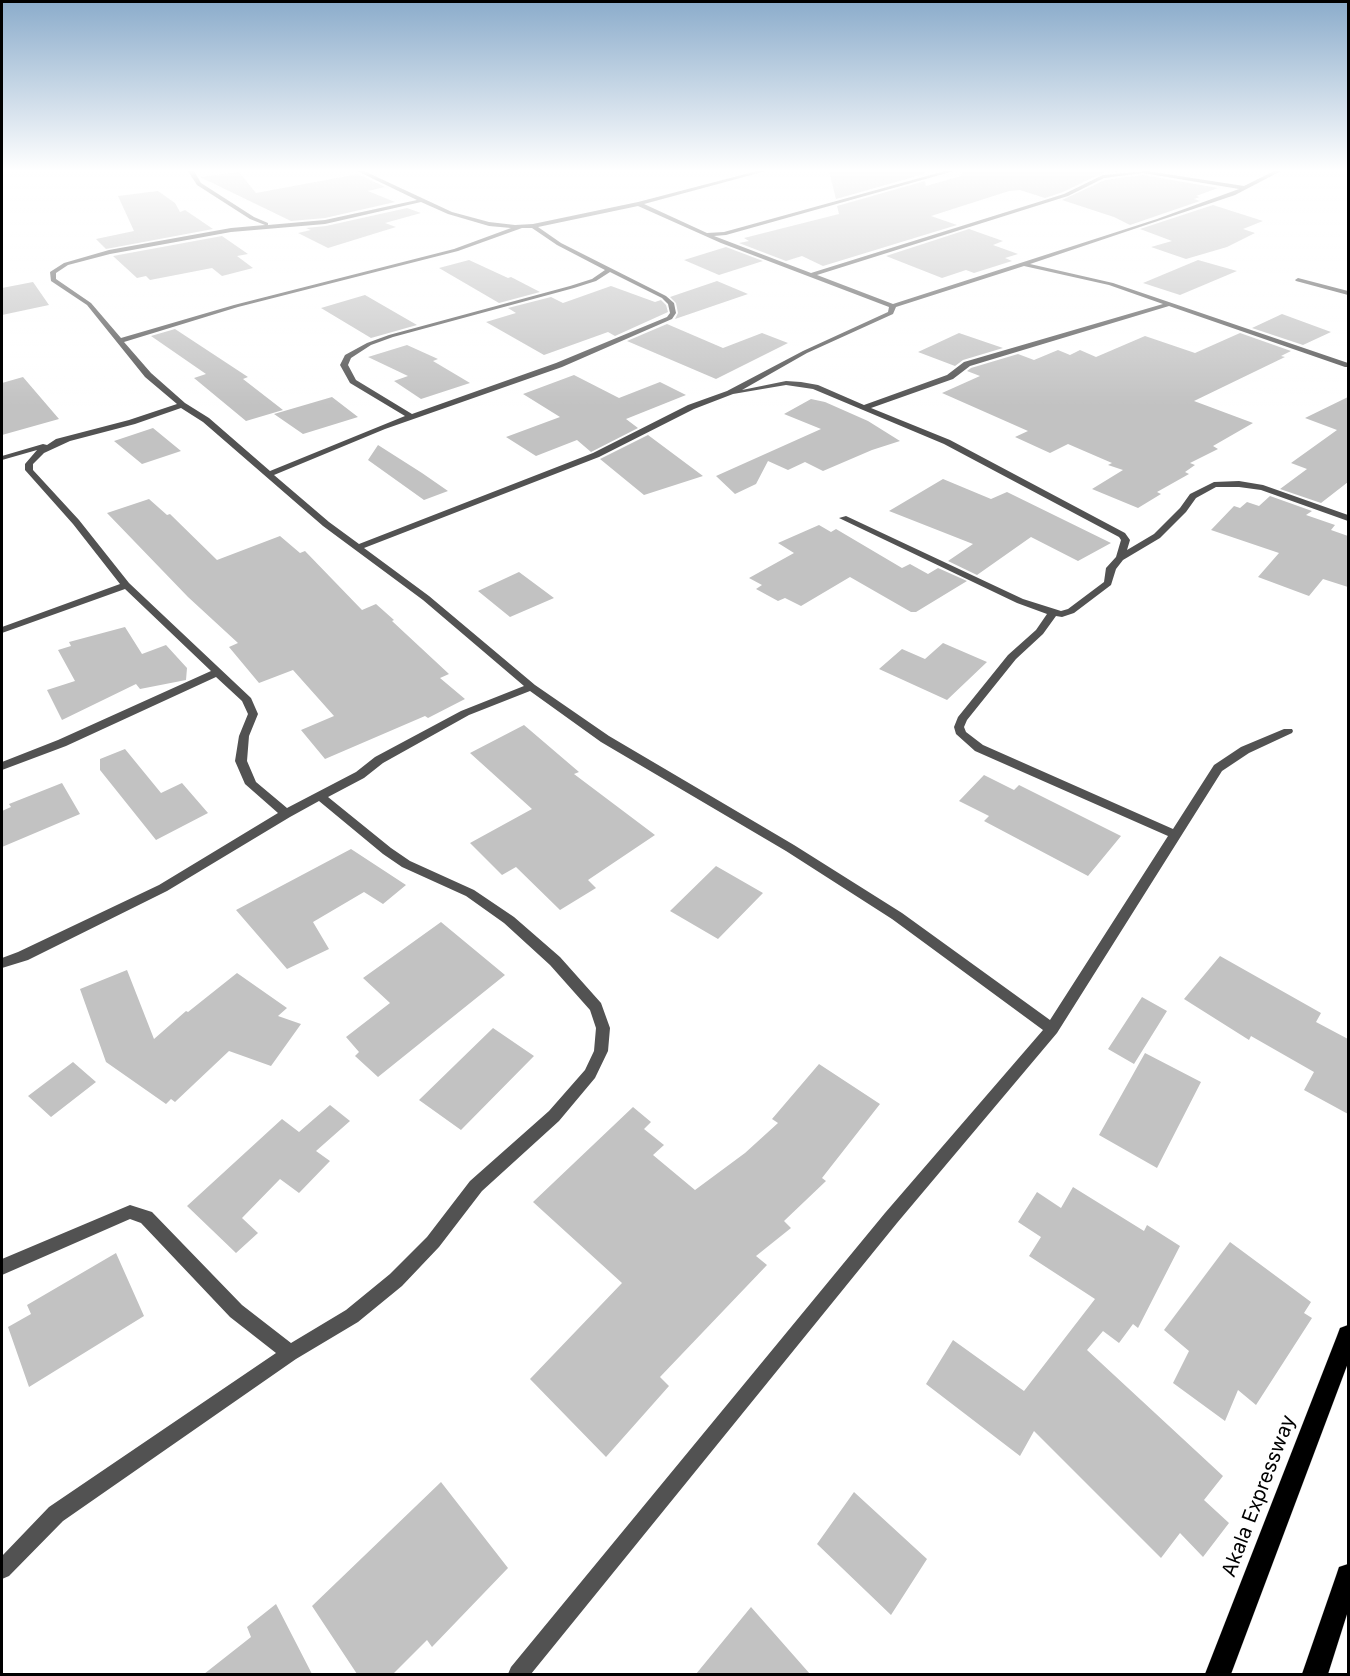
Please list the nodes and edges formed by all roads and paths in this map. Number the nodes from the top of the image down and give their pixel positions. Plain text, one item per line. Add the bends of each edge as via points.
1 (128, 249) edge
2 (458, 249) edge
3 (570, 249) edge
4 (742, 249) edge
5 (893, 249) edge
6 (1069, 249) edge
7 (1023, 264) junction
8 (611, 269) junction
9 (811, 275) junction
10 (1298, 280) dead end
11 (1348, 293) edge
12 (1169, 304) junction
13 (893, 306) junction
14 (119, 341) junction
15 (1348, 365) edge
16 (720, 396) junction
17 (182, 405) junction
18 (865, 407) junction
19 (411, 417) junction
20 (68, 438) junction
21 (2, 458) edge
22 (269, 474) junction
23 (843, 518) dead end
24 (1348, 518) edge
25 (359, 547) junction
26 (1120, 558) junction
27 (126, 585) junction
28 (1053, 613) junction
29 (2, 630) edge
30 (218, 672) junction
31 (531, 687) junction
32 (1288, 731) dead end
33 (2, 766) edge
34 (320, 796) junction
35 (286, 814) junction
36 (1176, 835) junction
37 (2, 963) edge
38 (1052, 1029) junction
39 (2, 1267) edge
40 (1348, 1336) edge
41 (290, 1353) junction
42 (2, 1569) edge
43 (1348, 1576) edge
44 (518, 1674) edge
45 (1218, 1674) edge
46 (1315, 1674) edge

1 - 14 street via 92,256 53,272 53,280 89,304
2 - 14 street via 236,306
3 - 8 street
4 - 9 street
5 - 9 street
6 - 7 street
7 - 12 street via 1111,284
7 - 13 street
8 - 19 street via 664,297 674,309 670,318 559,365
8 - 19 street via 572,287 391,336 348,357 344,365 353,381
9 - 13 street
10 - 11 street
12 - 15 street
12 - 18 street via 974,362 950,377
13 - 16 street via 891,313
14 - 17 street via 148,375
16 - 18 street via 794,383
16 - 25 street via 596,455
17 - 20 street
17 - 22 street via 206,420
18 - 26 street via 947,442 1122,535 1126,540
19 - 22 street
20 - 21 street
20 - 27 street via 41,451 29,464 29,470
22 - 25 street
23 - 28 street
24 - 26 street via 1263,488 1223,483 1192,496 1157,536
25 - 31 street
26 - 28 street via 1101,589 1071,611
27 - 29 street
27 - 30 street
28 - 36 street via 962,719 961,734 980,748
30 - 33 street
30 - 35 street via 247,700 253,714 240,761 251,784
31 - 34 street via 465,713
31 - 38 street via 605,739 897,915
32 - 36 street via 1245,750 1218,768
34 - 35 street
34 - 41 street via 406,864 470,893 509,921 555,961 596,1007 603,1028 601,1051 590,1074 554,1116 476,1186 433,1242 396,1280 352,1316
35 - 37 street via 163,888
36 - 38 street
38 - 44 street via 891,1218
39 - 41 street via 130,1212 146,1217 236,1311
40 - 45 main road, Akala Expressway
41 - 42 street via 56,1514
43 - 46 main road

